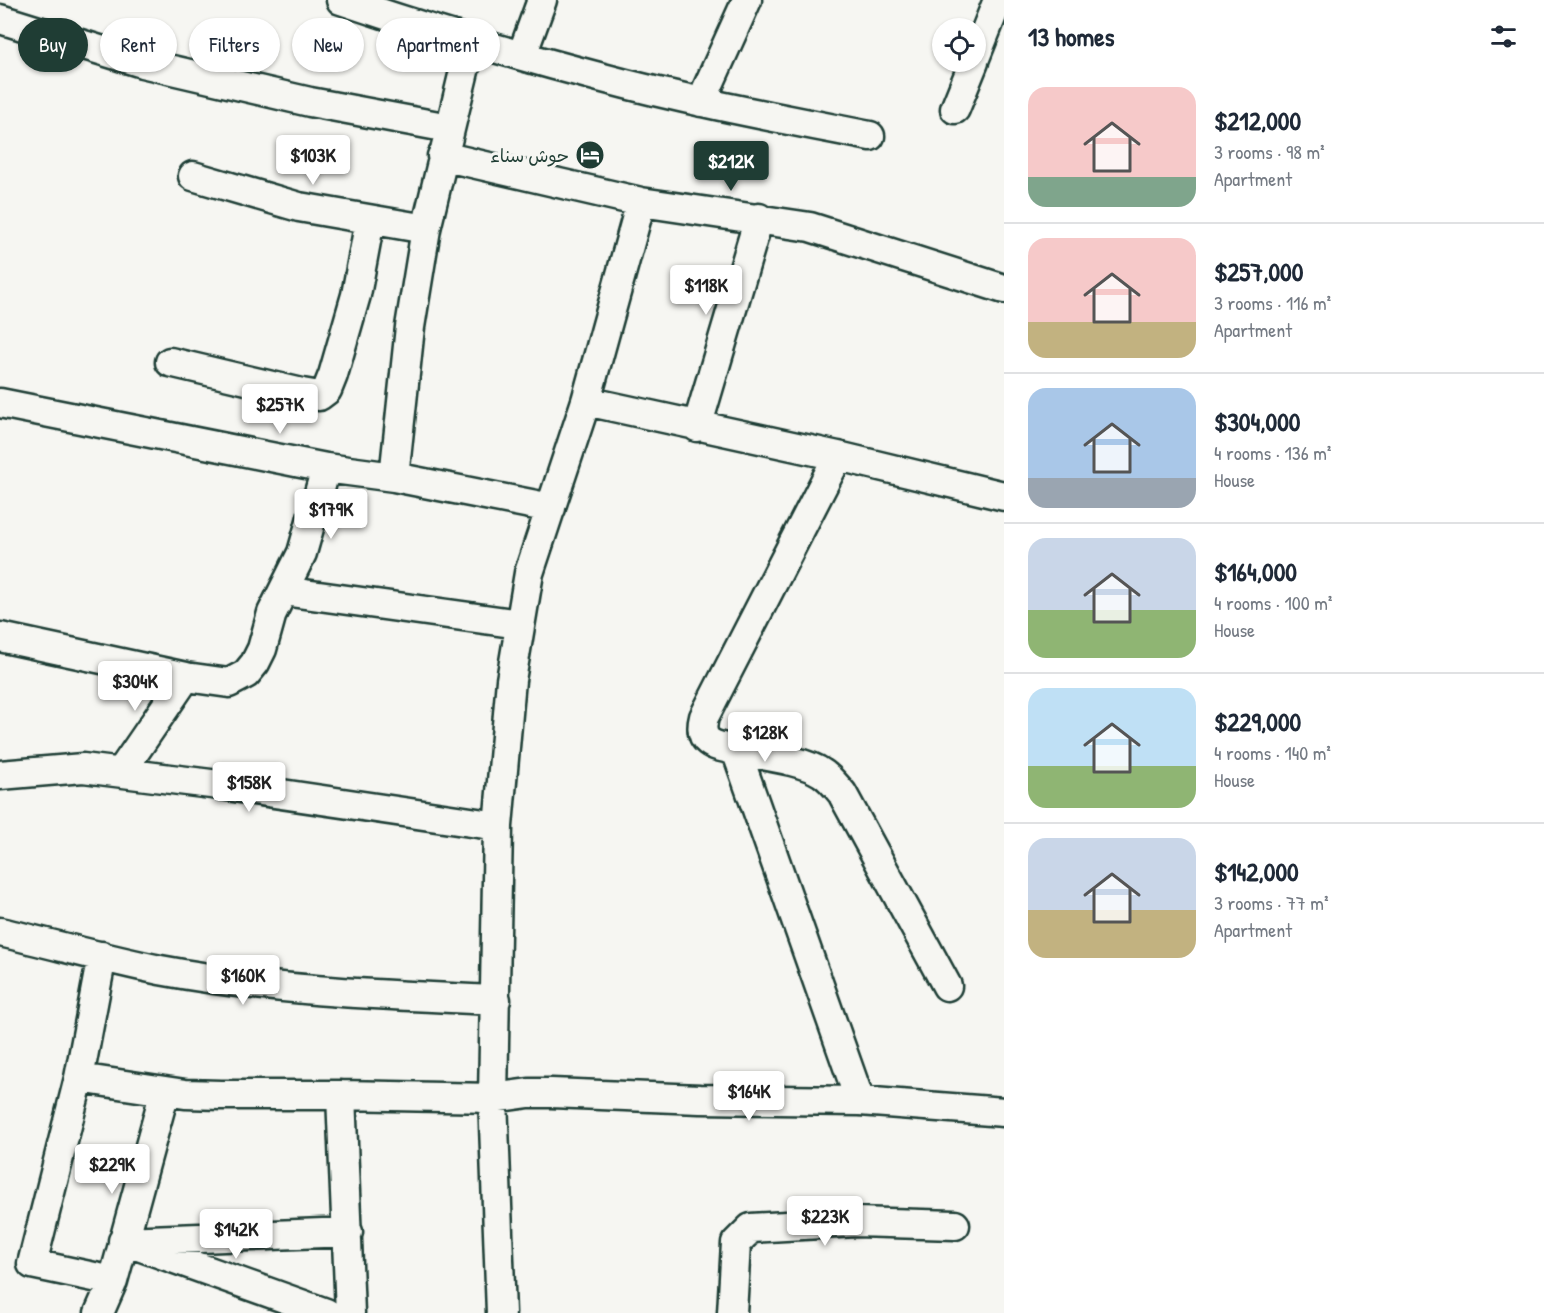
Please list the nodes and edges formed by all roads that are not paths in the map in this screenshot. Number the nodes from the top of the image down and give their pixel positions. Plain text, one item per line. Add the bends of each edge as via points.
1 (341, 0) edge
2 (542, 0) edge
3 (747, 0) edge
4 (998, 0) edge
5 (397, 18) edge
6 (0, 20) edge
7 (986, 30) edge
8 (500, 49) edge
9 (522, 55) junction
10 (464, 72) edge
11 (969, 72) edge
12 (701, 102) junction
13 (955, 109) dead end
14 (450, 128) junction
15 (870, 136) dead end
16 (442, 156) junction
17 (193, 176) dead end
18 (641, 202) junction
19 (759, 218) junction
20 (370, 220) junction
21 (426, 229) junction
22 (1004, 289) edge
23 (170, 362) dead end
24 (586, 401) junction
25 (0, 403) edge
26 (697, 427) junction
27 (838, 456) junction
28 (326, 468) junction
29 (394, 477) junction
30 (1004, 496) edge
31 (551, 508) junction
32 (283, 591) junction
33 (520, 624) junction
34 (0, 637) edge
35 (186, 677) junction
36 (736, 750) junction
37 (122, 772) junction
38 (0, 775) edge
39 (498, 826) junction
40 (0, 932) edge
41 (102, 956) junction
42 (947, 986) dead end
43 (496, 1000) junction
44 (79, 1078) junction
45 (165, 1091) junction
46 (341, 1095) junction
47 (493, 1098) junction
48 (860, 1101) junction
49 (1004, 1112) edge
50 (955, 1225) dead end
51 (348, 1232) junction
52 (123, 1241) junction
53 (113, 1281) junction
54 (99, 1313) edge
55 (326, 1313) edge
56 (350, 1313) edge
57 (501, 1313) edge
58 (732, 1313) edge

1 - 5 street
2 - 9 street
3 - 12 street
4 - 7 street
6 - 14 street via 142,63 310,102
8 - 9 street
9 - 12 street
10 - 14 street
11 - 13 street
12 - 15 street
14 - 16 street
16 - 18 street
16 - 21 street
17 - 20 street via 279,202
18 - 19 street
18 - 24 street
19 - 22 street via 810,227
19 - 26 street
20 - 21 street
20 - 23 street via 356,295 327,390 320,396
21 - 29 street via 410,327
24 - 26 street
24 - 31 street
25 - 28 street
26 - 27 street
27 - 30 street
27 - 36 street via 704,717 701,727 708,742
28 - 29 street
28 - 32 street via 302,553
29 - 31 street
31 - 33 street via 529,573
32 - 33 street
32 - 35 street via 262,649 246,674 229,683
33 - 39 street
34 - 35 street
35 - 37 street
36 - 42 street via 809,766 834,783
36 - 48 street
37 - 38 street via 83,768
37 - 39 street
39 - 43 street
40 - 41 street
41 - 43 street via 160,970 248,983
41 - 44 street
43 - 47 street
44 - 45 street
44 - 53 street via 32,1264
45 - 46 street
45 - 52 street
46 - 47 street
46 - 51 street
47 - 48 street via 551,1093
47 - 57 street
48 - 49 street
50 - 58 street via 856,1222 750,1228 736,1243
51 - 52 street
51 - 56 street
52 - 53 street
52 - 55 street
53 - 54 street

